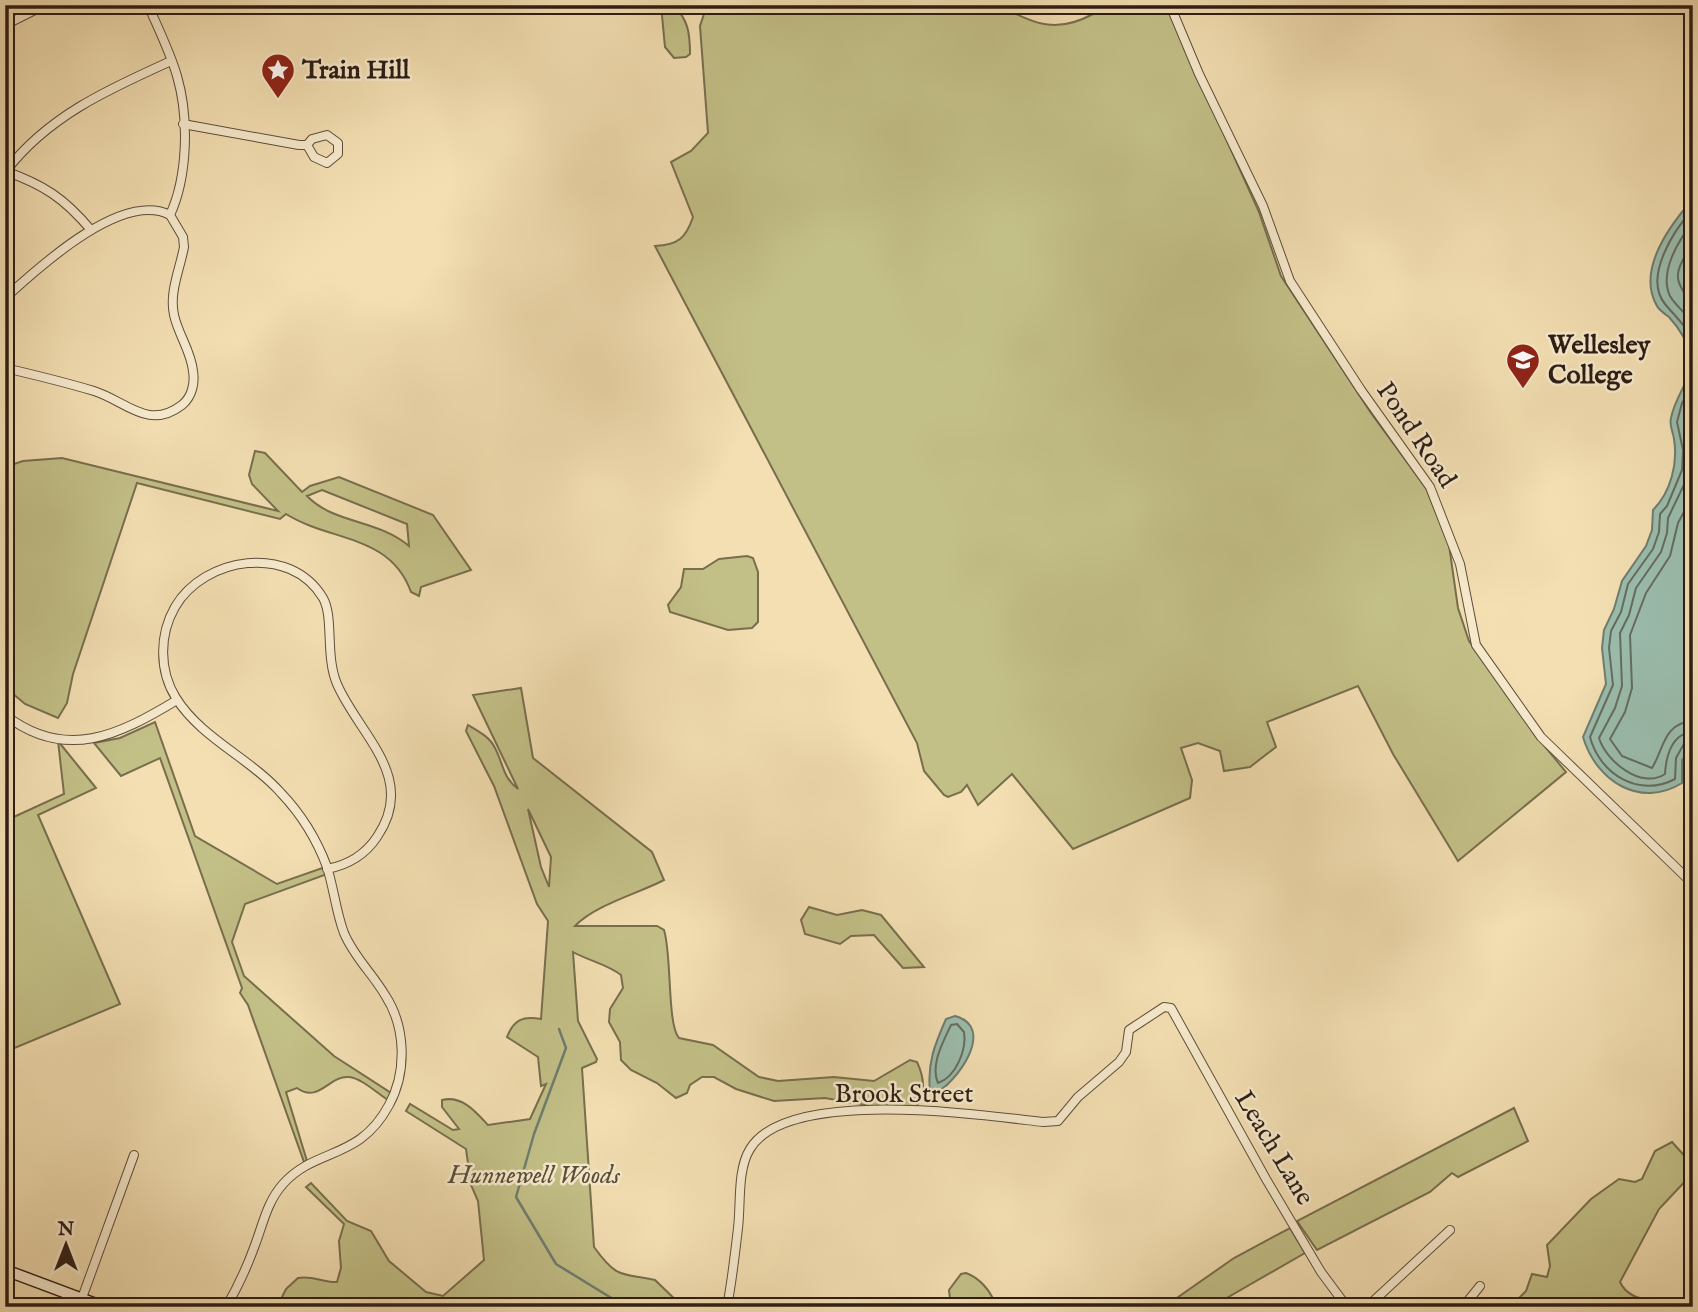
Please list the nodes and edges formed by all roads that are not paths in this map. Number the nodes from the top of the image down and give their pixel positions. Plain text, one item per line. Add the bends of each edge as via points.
1 (45, 5) edge
2 (148, 5) edge
3 (1170, 5) edge
4 (5, 25) edge
5 (171, 61) junction
6 (184, 124) junction
7 (307, 145) junction
8 (6, 171) edge
9 (170, 215) junction
10 (91, 230) junction
11 (5, 298) edge
12 (5, 368) edge
13 (177, 700) junction
14 (5, 715) edge
15 (327, 869) junction
16 (1693, 884) edge
17 (1171, 1008) joint
18 (134, 1155) dead end
19 (1450, 1230) dead end
20 (5, 1270) edge
21 (1480, 1286) dead end
22 (82, 1298) junction
23 (1472, 1298) junction
24 (103, 1307) edge
25 (226, 1307) edge
26 (727, 1307) edge
27 (1347, 1307) edge
28 (1367, 1307) edge
29 (1463, 1307) edge
30 (1480, 1307) edge

1 - 4 street
2 - 5 street
3 - 16 street, Pond Road via 1263,205 1290,281 1430,487 1460,564 1476,645 1541,737
5 - 6 street via 181,92
5 - 8 street via 58,120 27,143
6 - 7 street
6 - 9 street via 180,188
7 - 7 street via 327,135 338,142 338,154 327,163 314,158
8 - 10 street via 43,185
9 - 10 street via 146,210
9 - 12 street via 184,247 172,303 194,372 185,402 160,416 147,416 99,393
10 - 11 street
13 - 14 street via 126,730 82,740 40,735
13 - 15 street via 197,723 282,793 308,827
13 - 15 street via 165,670 164,640 173,611 199,580 227,566 258,562 289,570 316,590 328,611 331,669 342,695 382,757 391,796 387,818 372,844 351,861
15 - 25 street via 348,942 395,1014 401,1043 400,1075 389,1106 363,1138 301,1169 281,1186
17 - 26 street, Brook Street via 1164,1007 1129,1030 1126,1052 1119,1062 1058,1121 860,1110 803,1116 765,1133 749,1150 741,1185
17 - 27 street, Leach Lane via 1266,1179
18 - 22 street
19 - 28 street
20 - 22 street
21 - 23 street
22 - 24 street
23 - 29 street
23 - 30 street

